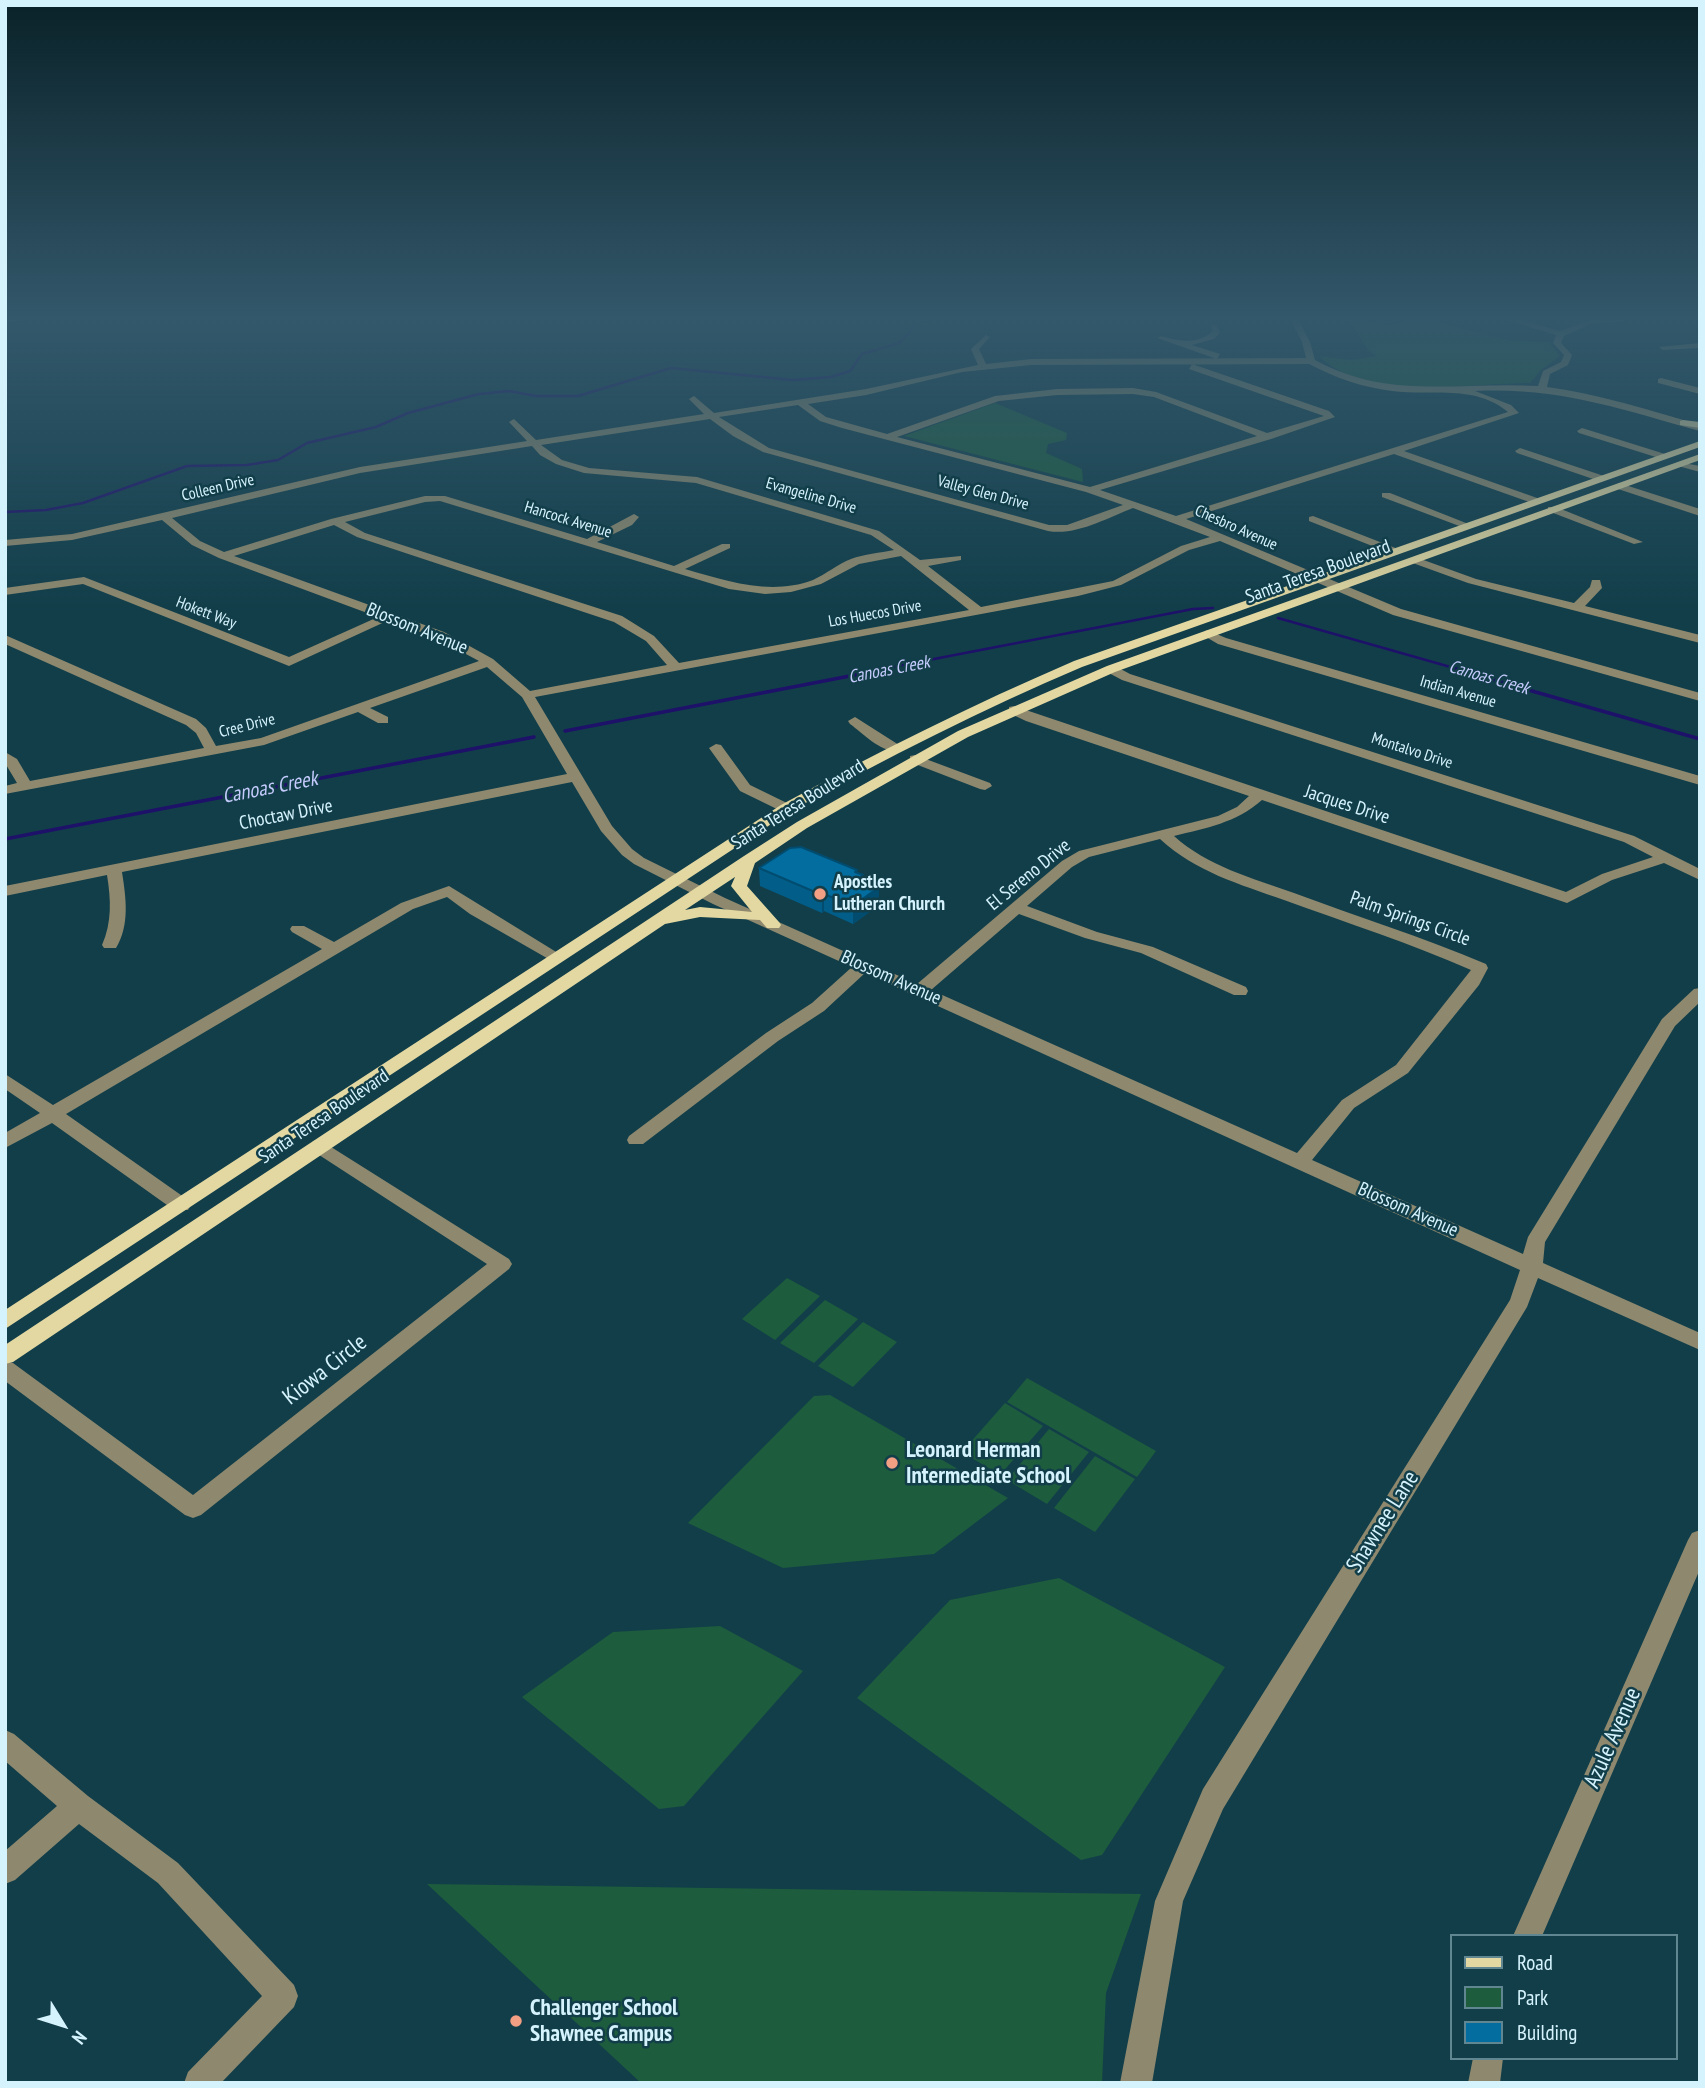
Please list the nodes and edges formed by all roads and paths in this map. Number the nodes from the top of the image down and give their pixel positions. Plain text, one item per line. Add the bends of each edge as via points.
1 (700, 416) edge
2 (711, 416) edge
3 (820, 416) edge
4 (946, 416) edge
5 (1213, 416) edge
6 (1328, 416) edge
7 (1503, 416) edge
8 (1660, 416) edge
9 (514, 422) dead end
10 (1695, 427) edge
11 (1582, 431) dead end
12 (887, 437) junction
13 (1268, 437) junction
14 (534, 443) junction
15 (1700, 444) edge
16 (1395, 451) junction
17 (1520, 451) dead end
18 (1662, 456) junction
19 (1700, 457) edge
20 (1681, 464) junction
21 (1700, 469) edge
22 (588, 471) junction
23 (1600, 478) junction
24 (573, 481) dead end
25 (1619, 486) junction
26 (1090, 490) junction
27 (1386, 495) dead end
28 (1536, 501) junction
29 (1134, 504) junction
30 (1552, 509) junction
31 (1700, 513) edge
32 (165, 517) junction
33 (634, 517) dead end
34 (1175, 519) junction
35 (1313, 519) dead end
36 (335, 520) junction
37 (1466, 526) junction
38 (1219, 538) junction
39 (5, 542) edge
40 (1638, 542) dead end
41 (587, 543) junction
42 (726, 545) dead end
43 (1394, 551) junction
44 (902, 552) junction
45 (223, 556) junction
46 (957, 558) dead end
47 (1414, 559) junction
48 (918, 565) junction
49 (676, 569) junction
50 (1314, 579) junction
51 (1597, 582) dead end
52 (1335, 588) junction
53 (5, 592) edge
54 (1577, 607) junction
55 (979, 611) junction
56 (388, 616) junction
57 (1206, 634) junction
58 (5, 639) edge
59 (1700, 639) edge
60 (489, 662) junction
61 (675, 667) junction
62 (1111, 669) junction
63 (527, 695) junction
64 (1700, 697) edge
65 (360, 708) junction
66 (1014, 710) junction
67 (383, 720) dead end
68 (855, 721) dead end
69 (716, 748) dead end
70 (894, 748) junction
71 (213, 752) junction
72 (5, 756) edge
73 (915, 760) junction
74 (575, 777) junction
75 (1700, 781) edge
76 (26, 786) junction
77 (985, 786) dead end
78 (5, 790) edge
79 (1258, 796) junction
80 (786, 808) junction
81 (1162, 833) junction
82 (1667, 857) junction
83 (749, 859) junction
84 (114, 869) junction
85 (1700, 875) edge
86 (677, 880) junction
87 (5, 891) edge
88 (699, 891) junction
89 (1018, 908) junction
90 (754, 917) junction
91 (655, 922) junction
92 (773, 925) junction
93 (298, 929) dead end
94 (110, 945) dead end
95 (334, 949) junction
96 (558, 958) junction
97 (863, 966) junction
98 (920, 990) junction
99 (1240, 991) dead end
100 (1700, 993) edge
101 (5, 1080) edge
102 (53, 1114) junction
103 (636, 1140) dead end
104 (5, 1142) edge
105 (320, 1146) junction
106 (1301, 1161) junction
107 (181, 1205) junction
108 (1532, 1266) junction
109 (5, 1321) edge
110 (1700, 1342) edge
111 (5, 1356) edge
112 (5, 1369) edge
113 (1700, 1540) edge
114 (5, 1743) edge
115 (78, 1806) junction
116 (5, 1870) edge
117 (1528, 1934) edge
118 (1488, 2060) edge
119 (199, 2083) edge
120 (1136, 2083) edge
121 (1484, 2083) edge

1 - 14 street, Colleen Drive
2 - 29 street, Valley Glen Drive via 739,438 766,450 1048,528 1070,528
3 - 12 street, Chesbro Avenue
4 - 12 street
5 - 13 street
6 - 13 street
7 - 16 street
8 - 10 street
9 - 14 street, Evangeline Drive
11 - 18 street
12 - 26 street, Chesbro Avenue
13 - 26 street
14 - 22 street, Evangeline Drive via 559,462
14 - 32 street, Colleen Drive via 360,470
15 - 18 main road, Santa Teresa Boulevard
16 - 28 street
16 - 34 street
17 - 23 street
18 - 23 main road, Santa Teresa Boulevard
19 - 20 main road, Santa Teresa Boulevard
20 - 21 street
20 - 25 main road, Santa Teresa Boulevard
22 - 24 street
22 - 44 street, Evangeline Drive via 641,469 697,480 875,533
23 - 28 main road, Santa Teresa Boulevard
25 - 30 main road, Santa Teresa Boulevard
25 - 31 street
26 - 29 street, Chesbro Avenue
27 - 37 street
28 - 37 main road, Santa Teresa Boulevard
29 - 34 street, Chesbro Avenue
30 - 40 street
30 - 47 main road, Santa Teresa Boulevard
32 - 39 street, Colleen Drive via 72,537
32 - 45 street, Blossom Avenue via 196,543
33 - 41 street
34 - 38 street, Chesbro Avenue
35 - 43 street
36 - 41 street, Hancock Avenue via 441,498
36 - 45 street, Hancock Avenue
36 - 61 street via 361,535 618,619 642,630
37 - 43 main road, Santa Teresa Boulevard
38 - 50 street, Chesbro Avenue
38 - 55 street, Los Huecos Drive via 1185,548 1117,583
41 - 49 street, Hancock Avenue
42 - 49 street
43 - 50 main road, Santa Teresa Boulevard
44 - 48 street, Evangeline Drive
44 - 49 street, Hancock Avenue via 856,561 817,582 765,591 733,587
45 - 56 street, Blossom Avenue
46 - 48 street
47 - 52 main road, Santa Teresa Boulevard
47 - 54 street via 1472,581
48 - 55 street, Evangeline Drive
50 - 52 street, Chesbro Avenue
50 - 70 main road, Santa Teresa Boulevard via 1078,664
51 - 54 street via 1596,589
52 - 57 main road, Santa Teresa Boulevard
52 - 64 street, Chesbro Avenue via 1409,616
53 - 56 street, Hokett Way via 84,580 289,662
54 - 59 street
55 - 61 street, Los Huecos Drive
56 - 60 street, Blossom Avenue via 440,635
57 - 62 main road, Santa Teresa Boulevard
57 - 75 street, Indian Avenue
58 - 71 street via 191,722
60 - 63 street, Blossom Avenue
60 - 65 street, Cree Drive
61 - 63 street, Los Huecos Drive
62 - 66 main road, Santa Teresa Boulevard
62 - 82 street, Montalvo Drive via 1629,839
63 - 74 street, Blossom Avenue
65 - 67 street
65 - 71 street, Cree Drive via 264,741
66 - 73 main road, Santa Teresa Boulevard
66 - 79 street, Jacques Drive
68 - 70 street
69 - 80 street via 745,788
70 - 80 main road, Santa Teresa Boulevard
71 - 76 street, Cree Drive
72 - 76 street
73 - 77 street
73 - 83 main road, Santa Teresa Boulevard
74 - 84 street, Choctaw Drive
74 - 86 street, Blossom Avenue via 606,828 627,852
76 - 78 street, Cree Drive
79 - 81 street, El Sereno Drive via 1223,819
79 - 82 street, Jacques Drive via 1567,898 1607,877
80 - 86 main road, Santa Teresa Boulevard
81 - 89 street, El Sereno Drive via 1084,854
81 - 106 street, Palm Springs Circle via 1186,855 1216,870 1416,940 1480,968 1402,1069 1348,1104
82 - 85 street, Montalvo Drive
83 - 88 main road, Santa Teresa Boulevard
83 - 92 main road via 739,886
84 - 87 street, Choctaw Drive
84 - 94 street via 121,912
86 - 88 street, Blossom Avenue
86 - 96 main road, Santa Teresa Boulevard
88 - 90 street, Blossom Avenue
88 - 91 main road, Santa Teresa Boulevard
89 - 98 street, El Sereno Drive
89 - 99 street via 1147,950
90 - 91 main road via 692,912
90 - 92 street, Blossom Avenue
91 - 105 main road, Santa Teresa Boulevard
92 - 97 street, Blossom Avenue
93 - 95 street
95 - 96 street via 407,906 449,891
95 - 102 street
96 - 107 main road, Santa Teresa Boulevard
97 - 98 street, Blossom Avenue
97 - 103 street via 818,1007
98 - 106 street, Blossom Avenue
100 - 108 street, Shawnee Lane via 1668,1023 1535,1242
101 - 102 street
102 - 104 street
102 - 107 street
105 - 111 main road, Santa Teresa Boulevard
105 - 112 street, Kiowa Circle via 502,1264 193,1508
106 - 108 street, Blossom Avenue
107 - 109 main road, Santa Teresa Boulevard
108 - 110 street, Blossom Avenue
108 - 120 street, Shawnee Lane via 1520,1301 1213,1799 1169,1902
113 - 117 street, Azule Avenue
114 - 115 street
115 - 116 street
115 - 119 street via 169,1873 283,1996
118 - 121 street

